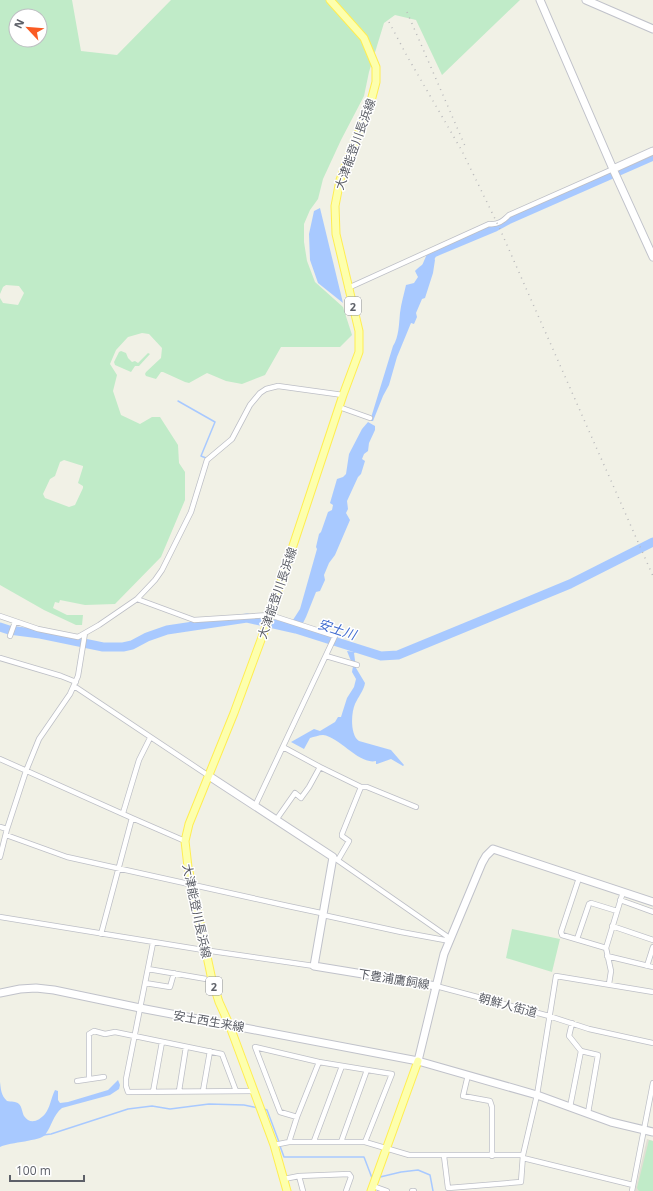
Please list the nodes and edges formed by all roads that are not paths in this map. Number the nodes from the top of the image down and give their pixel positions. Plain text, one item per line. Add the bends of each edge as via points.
1 (330, 0) edge
2 (540, 0) edge
3 (586, 0) edge
4 (653, 29) edge
5 (653, 151) edge
6 (613, 169) junction
7 (653, 257) edge
8 (348, 288) junction
9 (343, 394) junction
10 (339, 407) junction
11 (370, 418) dead end
12 (137, 599) junction
13 (0, 616) edge
14 (268, 621) junction
15 (15, 622) junction
16 (85, 635) junction
17 (10, 636) dead end
18 (326, 656) junction
19 (0, 658) edge
20 (357, 665) dead end
21 (75, 684) junction
22 (150, 738) junction
23 (283, 747) junction
24 (0, 759) edge
25 (320, 767) junction
26 (26, 771) junction
27 (209, 776) junction
28 (361, 787) junction
29 (255, 806) junction
30 (416, 807) dead end
31 (122, 813) junction
32 (132, 818) junction
33 (276, 820) junction
34 (0, 827) edge
35 (7, 829) junction
36 (6, 835) junction
37 (185, 841) junction
38 (0, 857) edge
39 (335, 859) junction
40 (119, 868) junction
41 (579, 878) junction
42 (191, 884) junction
43 (623, 892) junction
44 (620, 900) junction
45 (653, 902) edge
46 (617, 911) junction
47 (653, 912) edge
48 (322, 915) junction
49 (0, 917) edge
50 (612, 926) junction
51 (101, 934) junction
52 (577, 939) junction
53 (653, 940) edge
54 (450, 941) junction
55 (153, 942) junction
56 (653, 947) edge
57 (606, 948) junction
58 (205, 951) junction
59 (607, 956) junction
60 (314, 966) junction
61 (647, 966) junction
62 (653, 967) edge
63 (148, 969) junction
64 (174, 973) junction
65 (212, 980) junction
66 (145, 983) junction
67 (610, 984) junction
68 (436, 986) junction
69 (653, 992) edge
70 (0, 993) edge
71 (140, 1008) junction
72 (550, 1016) junction
73 (229, 1024) junction
74 (572, 1024) junction
75 (134, 1037) junction
76 (162, 1042) junction
77 (653, 1043) edge
78 (186, 1047) junction
79 (210, 1051) junction
80 (580, 1051) junction
81 (418, 1061) junction
82 (319, 1062) junction
83 (342, 1066) junction
84 (367, 1070) junction
85 (468, 1074) junction
86 (104, 1077) dead end
87 (88, 1078) junction
88 (78, 1081) dead end
89 (653, 1083) edge
90 (204, 1091) junction
91 (236, 1091) junction
92 (254, 1091) junction
93 (153, 1092) junction
94 (179, 1092) junction
95 (537, 1095) junction
96 (570, 1107) junction
97 (588, 1113) junction
98 (297, 1117) junction
99 (643, 1130) junction
100 (653, 1132) edge
101 (314, 1141) junction
102 (289, 1142) junction
103 (340, 1142) junction
104 (365, 1142) junction
105 (274, 1146) junction
106 (387, 1148) junction
107 (444, 1156) junction
108 (492, 1156) junction
109 (523, 1156) junction
110 (299, 1176) junction
111 (284, 1179) junction
112 (633, 1185) junction
113 (372, 1188) edge
114 (287, 1191) edge
115 (303, 1191) edge
116 (346, 1191) edge
117 (387, 1191) edge
118 (632, 1191) edge

1 - 8 main road, 大津能登川長浜線 / 2 via 364,38 376,66 376,82 371,101 340,180 335,206 336,234
2 - 6 main road
3 - 4 main road
5 - 6 main road
6 - 7 main road
6 - 8 street via 509,215 495,225 489,224
8 - 9 main road, 大津能登川長浜線 / 2 via 359,331 360,346
9 - 10 main road, 大津能登川長浜線 / 2
9 - 12 street via 278,386 260,393 250,405 232,439 207,460 193,506 165,566
10 - 11 street
10 - 14 main road, 大津能登川長浜線 / 2
12 - 14 street via 194,620
12 - 16 street
13 - 15 street
14 - 18 street via 288,621 335,636
14 - 27 main road, 大津能登川長浜線 / 2
15 - 16 street via 67,635
15 - 17 street
16 - 21 street
18 - 20 street
18 - 23 street
19 - 21 street via 61,676
21 - 22 street
21 - 26 street via 39,739
22 - 27 street
22 - 31 street via 139,760
23 - 25 street
23 - 29 street
24 - 26 street
25 - 28 street
25 - 33 street via 302,798 295,793
26 - 31 street
26 - 35 street
27 - 29 main road
27 - 37 main road, 大津能登川長浜線 / 2 via 189,824
28 - 30 street via 367,787
28 - 39 street via 342,834 349,841
29 - 33 main road
31 - 32 street
32 - 37 street
32 - 40 street
33 - 39 main road
34 - 35 street
35 - 36 street
36 - 38 street
36 - 40 street via 67,857
37 - 42 main road, 大津能登川長浜線 / 2
39 - 48 main road
39 - 54 street via 448,937
40 - 42 street
40 - 51 street
41 - 43 main road
41 - 52 street via 560,932 562,935
41 - 54 main road via 493,849 482,863
42 - 48 street
42 - 58 main road, 大津能登川長浜線 / 2
43 - 44 street
43 - 45 main road
44 - 46 street
44 - 47 street
46 - 50 street
46 - 52 street via 589,904
48 - 54 street
48 - 60 main road
49 - 51 street
50 - 53 street
50 - 57 street
51 - 55 street
52 - 57 street
54 - 68 main road
55 - 58 street
55 - 63 street
56 - 61 street
57 - 59 street
58 - 60 street
58 - 65 main road, 大津能登川長浜線 / 2
59 - 61 street
59 - 67 street via 611,972
60 - 68 main road, 下豊浦鷹飼線
61 - 62 street
63 - 64 street
63 - 66 street
64 - 65 street
64 - 66 street via 170,987
65 - 73 main road, 大津能登川長浜線 / 2
66 - 71 street
67 - 69 street
67 - 72 street via 556,976
68 - 72 street, 朝鮮人街道
68 - 81 main road, 下豊浦鷹飼線
70 - 71 main road, 安土西生来線 via 36,988
71 - 73 main road, 安土西生来線
71 - 75 street
72 - 74 street
72 - 95 street, 朝鮮人街道
73 - 81 main road, 安土西生来線
73 - 92 main road, 大津能登川長浜線 / 2
74 - 77 street
74 - 80 street via 569,1036
75 - 76 street
75 - 87 street via 115,1032 105,1034 94,1031 89,1034
75 - 93 street via 126,1079 128,1092
76 - 78 street
76 - 93 street
78 - 79 street
78 - 94 street
79 - 90 street
79 - 91 street via 222,1054
80 - 96 street
80 - 97 street via 598,1055
81 - 85 main road
81 - 106 main road
82 - 83 street
82 - 98 street
82 - 98 street via 255,1047 280,1112
83 - 84 street
83 - 101 street
84 - 103 street
84 - 104 street via 392,1074
85 - 95 main road
85 - 108 street via 464,1096 490,1101
86 - 87 street
87 - 88 street
89 - 99 street
90 - 91 street
90 - 94 street
91 - 92 street
92 - 105 main road, 大津能登川長浜線 / 2
93 - 94 street
95 - 96 main road
95 - 109 street, 朝鮮人街道
96 - 97 main road
97 - 99 main road
98 - 102 street
99 - 100 main road
99 - 112 street
101 - 102 street
101 - 103 street
102 - 105 street
103 - 104 street
104 - 106 street
105 - 111 main road, 大津能登川長浜線 / 2
106 - 107 street via 409,1155
106 - 113 main road
107 - 108 street
107 - 109 street, 朝鮮人街道 via 448,1188 521,1182
108 - 109 street
109 - 112 street
110 - 111 street
110 - 115 street
110 - 116 street via 349,1174 351,1177
111 - 114 main road, 大津能登川長浜線 / 2
112 - 118 street
113 - 117 street

